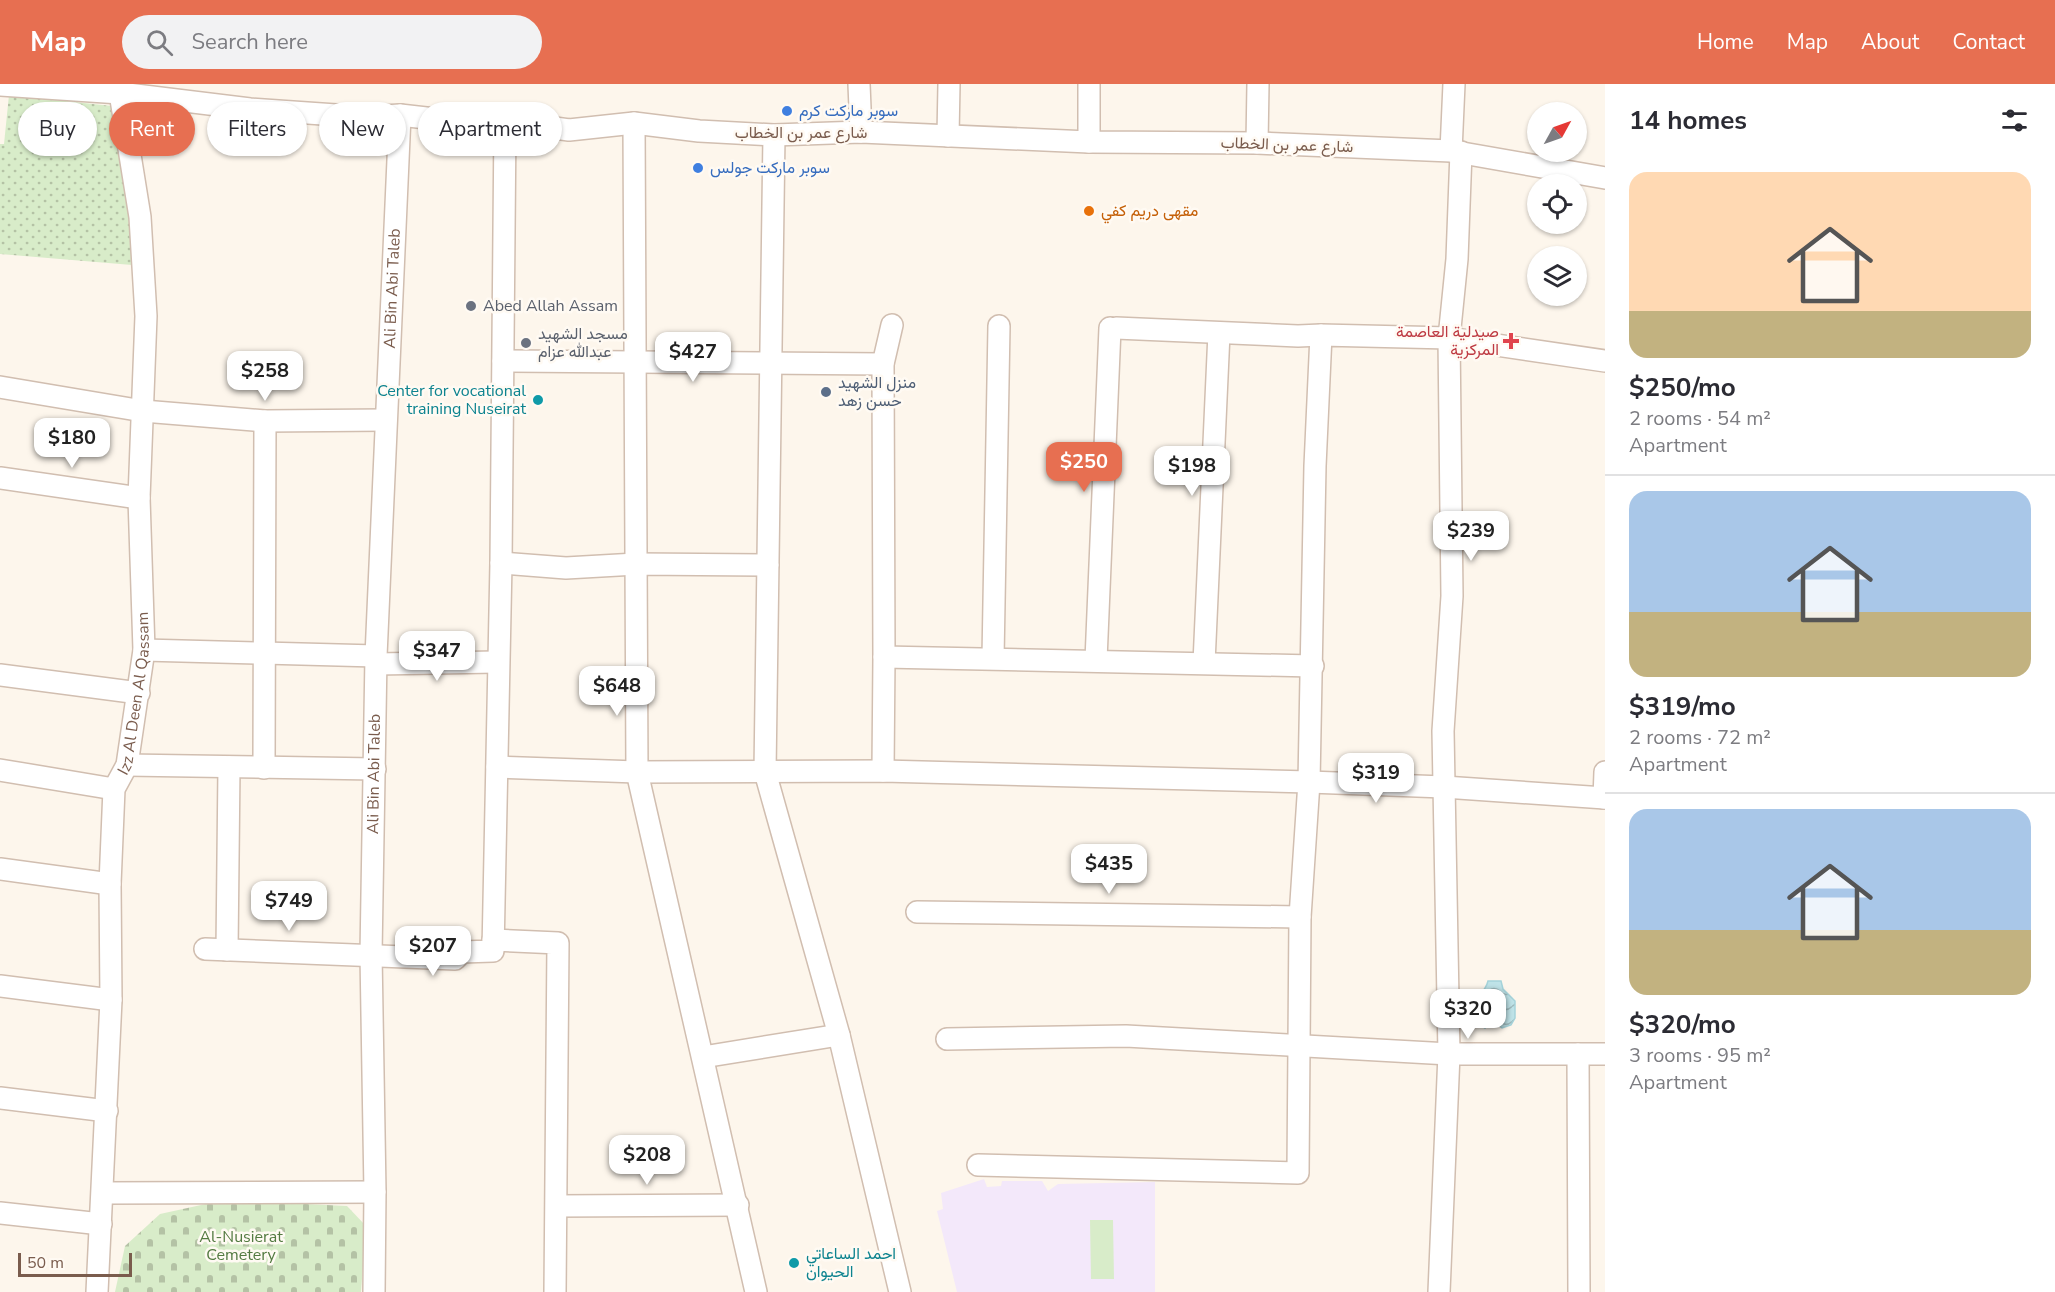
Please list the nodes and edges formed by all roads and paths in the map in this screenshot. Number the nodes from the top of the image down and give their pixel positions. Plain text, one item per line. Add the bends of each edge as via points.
1 (859, 84) edge
2 (949, 84) edge
3 (1089, 84) edge
4 (1258, 84) edge
5 (1454, 84) edge
6 (0, 85) edge
7 (120, 93) junction
8 (319, 114) edge
9 (634, 123) junction
10 (562, 129) edge
11 (861, 132) junction
12 (774, 135) junction
13 (948, 136) junction
14 (1089, 142) junction
15 (1257, 143) junction
16 (1456, 152) junction
17 (398, 156) edge
18 (505, 156) edge
19 (1605, 178) edge
20 (892, 325) dead end
21 (999, 326) dead end
22 (1219, 333) junction
23 (1321, 335) junction
24 (1449, 338) junction
25 (503, 361) junction
26 (1605, 361) edge
27 (770, 362) junction
28 (635, 364) junction
29 (883, 364) junction
30 (0, 387) edge
31 (143, 411) junction
32 (386, 420) junction
33 (265, 421) junction
34 (0, 478) edge
35 (139, 498) junction
36 (501, 563) junction
37 (636, 564) junction
38 (768, 565) junction
39 (144, 650) junction
40 (264, 654) junction
41 (884, 657) junction
42 (993, 658) junction
43 (376, 660) junction
44 (1096, 660) junction
45 (497, 662) junction
46 (1204, 663) junction
47 (1313, 666) junction
48 (0, 675) edge
49 (139, 693) junction
50 (128, 765) junction
51 (229, 767) junction
52 (497, 767) junction
53 (264, 768) junction
54 (375, 769) junction
55 (0, 770) edge
56 (883, 771) junction
57 (637, 772) junction
58 (765, 772) junction
59 (1605, 772) edge
60 (1309, 782) junction
61 (1444, 787) junction
62 (114, 789) junction
63 (1605, 798) edge
64 (0, 869) edge
65 (110, 884) junction
66 (917, 912) dead end
67 (1300, 917) junction
68 (493, 940) junction
69 (205, 949) dead end
70 (227, 950) junction
71 (371, 954) junction
72 (0, 986) edge
73 (111, 1000) junction
74 (839, 1035) junction
75 (947, 1039) dead end
76 (1298, 1044) junction
77 (1449, 1054) junction
78 (1578, 1054) junction
79 (1605, 1054) edge
80 (703, 1057) junction
81 (0, 1098) edge
82 (106, 1111) junction
83 (978, 1165) dead end
84 (375, 1192) junction
85 (104, 1193) junction
86 (738, 1205) junction
87 (557, 1206) junction
88 (0, 1213) edge
89 (101, 1224) junction
90 (97, 1292) edge
91 (374, 1292) edge
92 (555, 1292) edge
93 (756, 1292) edge
94 (900, 1292) edge
95 (1439, 1292) edge
96 (1579, 1292) edge

1 - 11 street
2 - 13 street
3 - 14 street
4 - 15 street
5 - 16 street
6 - 7 street, شارع عمر بن الخطاب
7 - 8 street, شارع عمر بن الخطاب
7 - 31 street, Izz Al Deen Al Qassam via 140,217 146,316
9 - 10 street, شارع عمر بن الخطاب
9 - 12 street, شارع عمر بن الخطاب
9 - 28 street
11 - 12 street, شارع عمر بن الخطاب
11 - 13 street, شارع عمر بن الخطاب
12 - 27 street
13 - 14 street, شارع عمر بن الخطاب
14 - 15 street, شارع عمر بن الخطاب
15 - 16 street, شارع عمر بن الخطاب
16 - 19 street, شارع عمر بن الخطاب
16 - 24 street via 1457,259
17 - 32 street, Ali Bin Abi Taleb
18 - 25 street
20 - 29 street
21 - 42 street
22 - 23 street
22 - 44 street via 1113,328
22 - 46 street
23 - 24 street
23 - 47 street
24 - 26 street
24 - 61 street via 1452,596 1443,731
25 - 28 street
25 - 36 street
27 - 28 street
27 - 29 street
27 - 38 street
28 - 37 street
29 - 41 street
30 - 31 street
31 - 33 street
31 - 35 street, Izz Al Deen Al Qassam
32 - 33 street
32 - 43 street, Ali Bin Abi Taleb
33 - 40 street
34 - 35 street
35 - 39 street, Izz Al Deen Al Qassam
36 - 37 street via 566,568
36 - 45 street
37 - 38 street
37 - 57 street
38 - 58 street
39 - 40 street
39 - 49 street, Izz Al Deen Al Qassam
40 - 43 street
40 - 53 street
41 - 42 street
41 - 56 street
42 - 44 street
43 - 45 street
43 - 54 street, Ali Bin Abi Taleb
44 - 46 street
45 - 52 street
46 - 47 street
47 - 60 street
48 - 49 street
49 - 50 street, Izz Al Deen Al Qassam
50 - 51 street
50 - 62 street, Izz Al Deen Al Qassam
51 - 53 street
51 - 70 street
52 - 57 street
52 - 68 street
53 - 54 street
54 - 71 street, Ali Bin Abi Taleb
55 - 62 street
56 - 58 street
56 - 60 street
57 - 58 street
57 - 80 street
58 - 74 street
59 - 63 street
60 - 61 street
60 - 67 street
61 - 63 street
61 - 77 street
62 - 65 street, Izz Al Deen Al Qassam
64 - 65 street
65 - 73 street, Izz Al Deen Al Qassam
66 - 67 street
67 - 76 street
68 - 71 street via 493,951 462,952 455,959
68 - 87 street via 558,943
69 - 70 street
70 - 71 street
71 - 84 street, Ali Bin Abi Taleb
72 - 73 street
73 - 82 street, Izz Al Deen Al Qassam
74 - 80 street
74 - 94 street
75 - 76 street via 1126,1036
76 - 77 street
76 - 83 street via 1298,1173
77 - 78 street
77 - 95 street
78 - 79 street
78 - 96 street
80 - 86 street
81 - 82 street
82 - 85 street, Izz Al Deen Al Qassam
84 - 85 street
84 - 91 street, Ali Bin Abi Taleb
85 - 89 street, Izz Al Deen Al Qassam
86 - 87 street
86 - 93 street
87 - 92 street
88 - 89 street
89 - 90 street, Izz Al Deen Al Qassam

